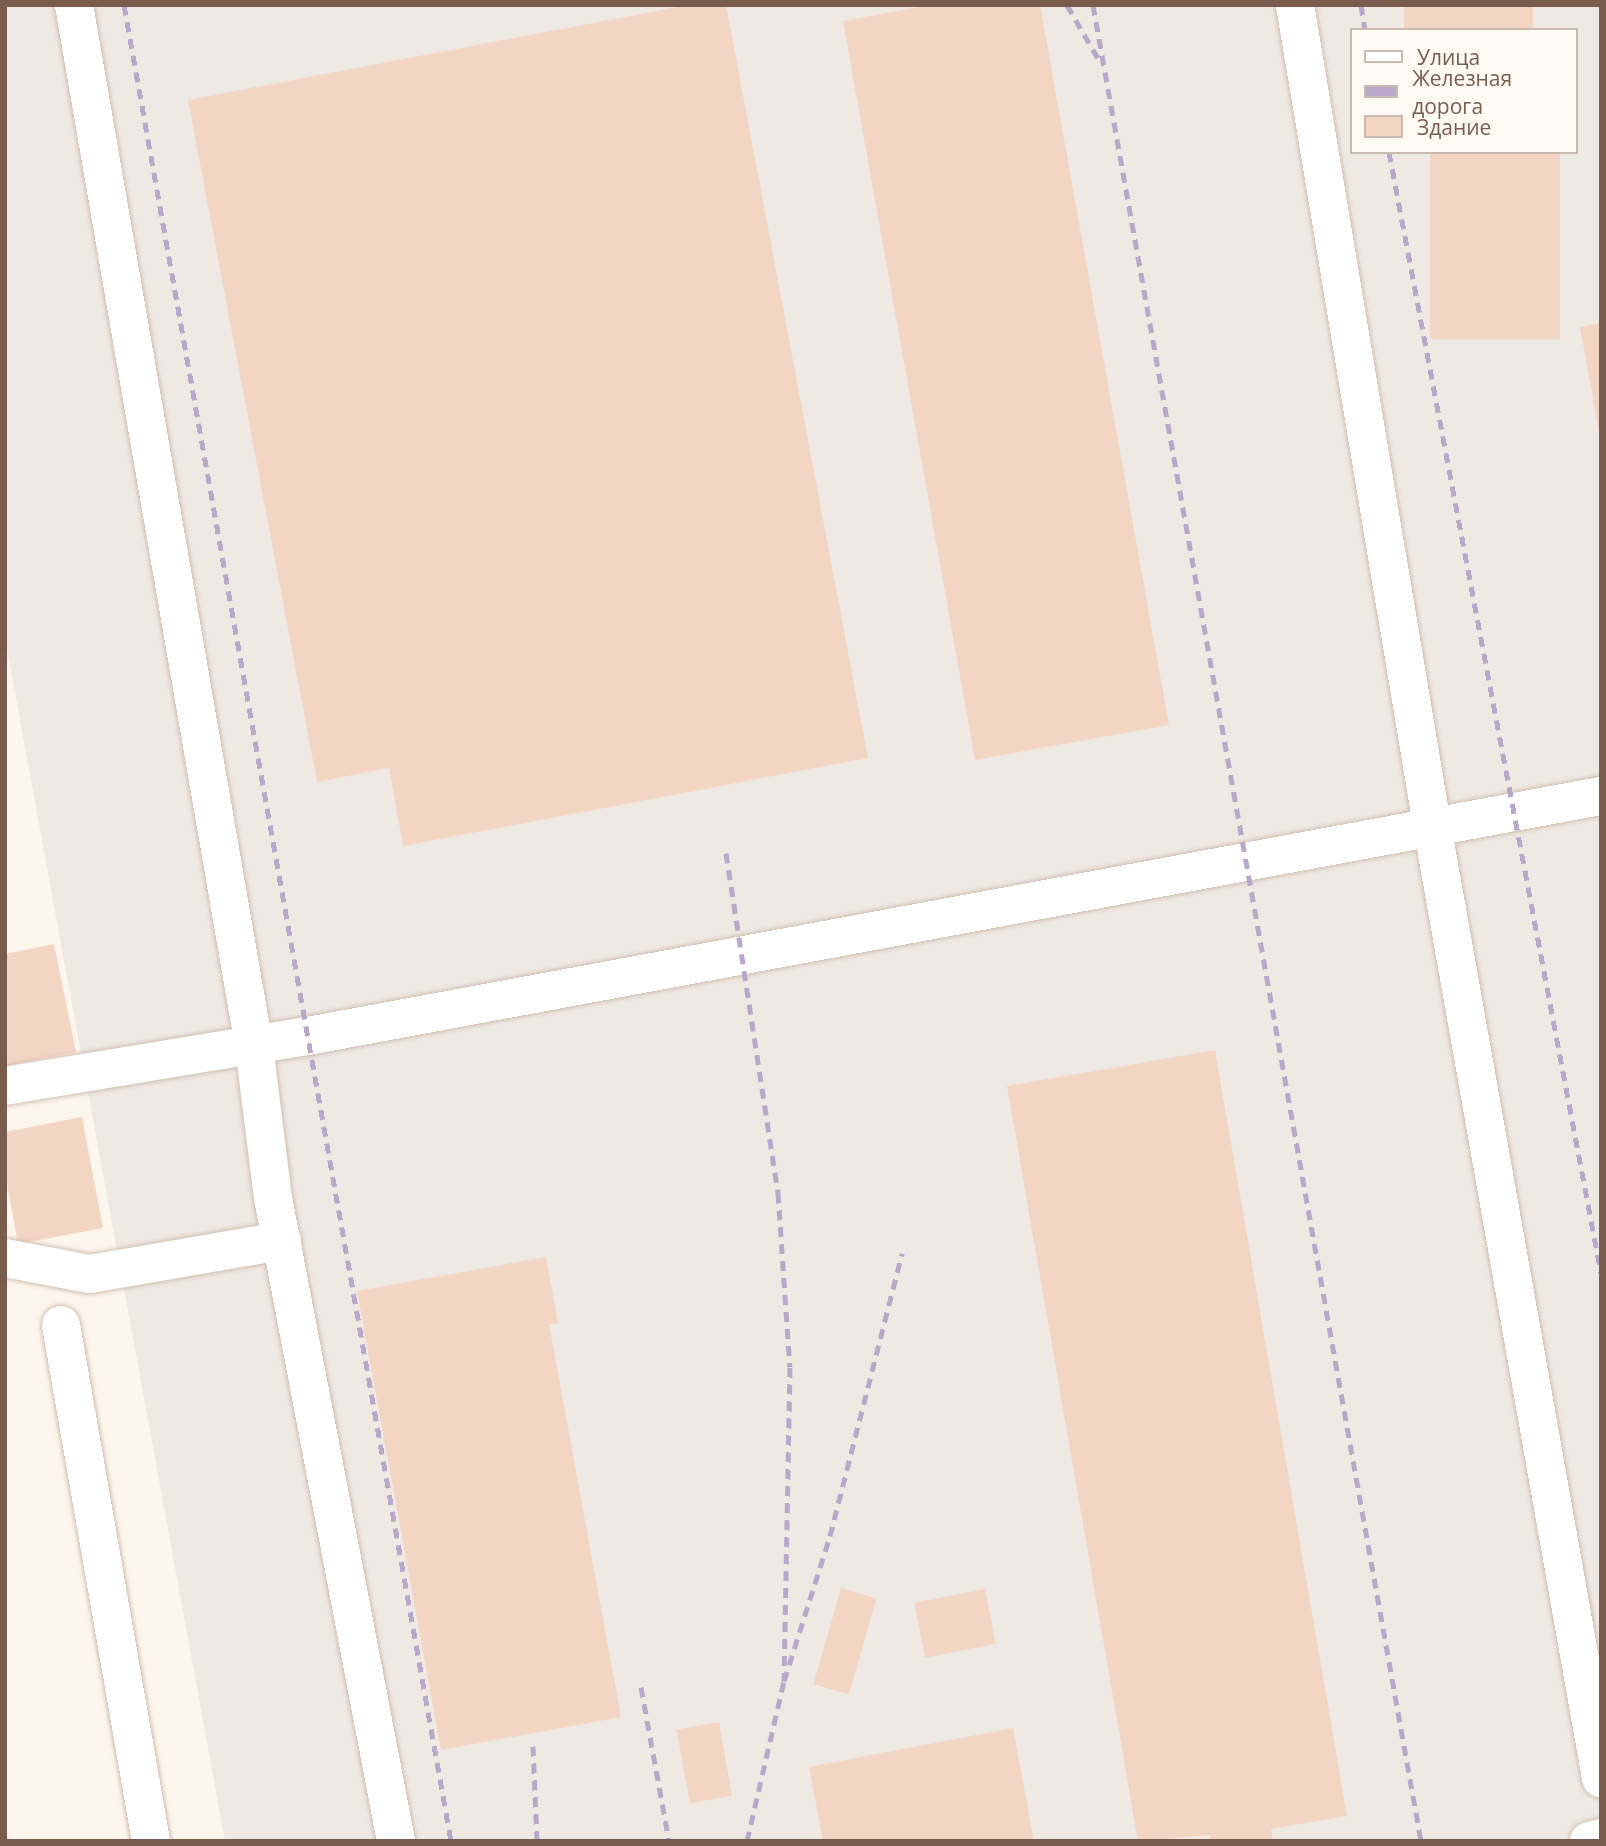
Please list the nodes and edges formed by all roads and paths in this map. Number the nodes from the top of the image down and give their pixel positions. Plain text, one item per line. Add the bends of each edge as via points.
1 (74, 5) edge
2 (1295, 5) edge
3 (1601, 796) edge
4 (1433, 831) junction
5 (254, 1046) junction
6 (5, 1086) edge
7 (282, 1241) junction
8 (5, 1258) edge
9 (61, 1325) dead end
10 (1601, 1778) edge
11 (1601, 1839) edge
12 (151, 1841) edge
13 (396, 1841) edge
14 (1588, 1841) edge

1 - 5 lane
2 - 4 lane
3 - 4 lane
4 - 5 lane
4 - 10 lane
5 - 6 lane
5 - 7 lane
7 - 8 lane via 90,1274
7 - 13 lane
9 - 12 lane
11 - 14 lane

